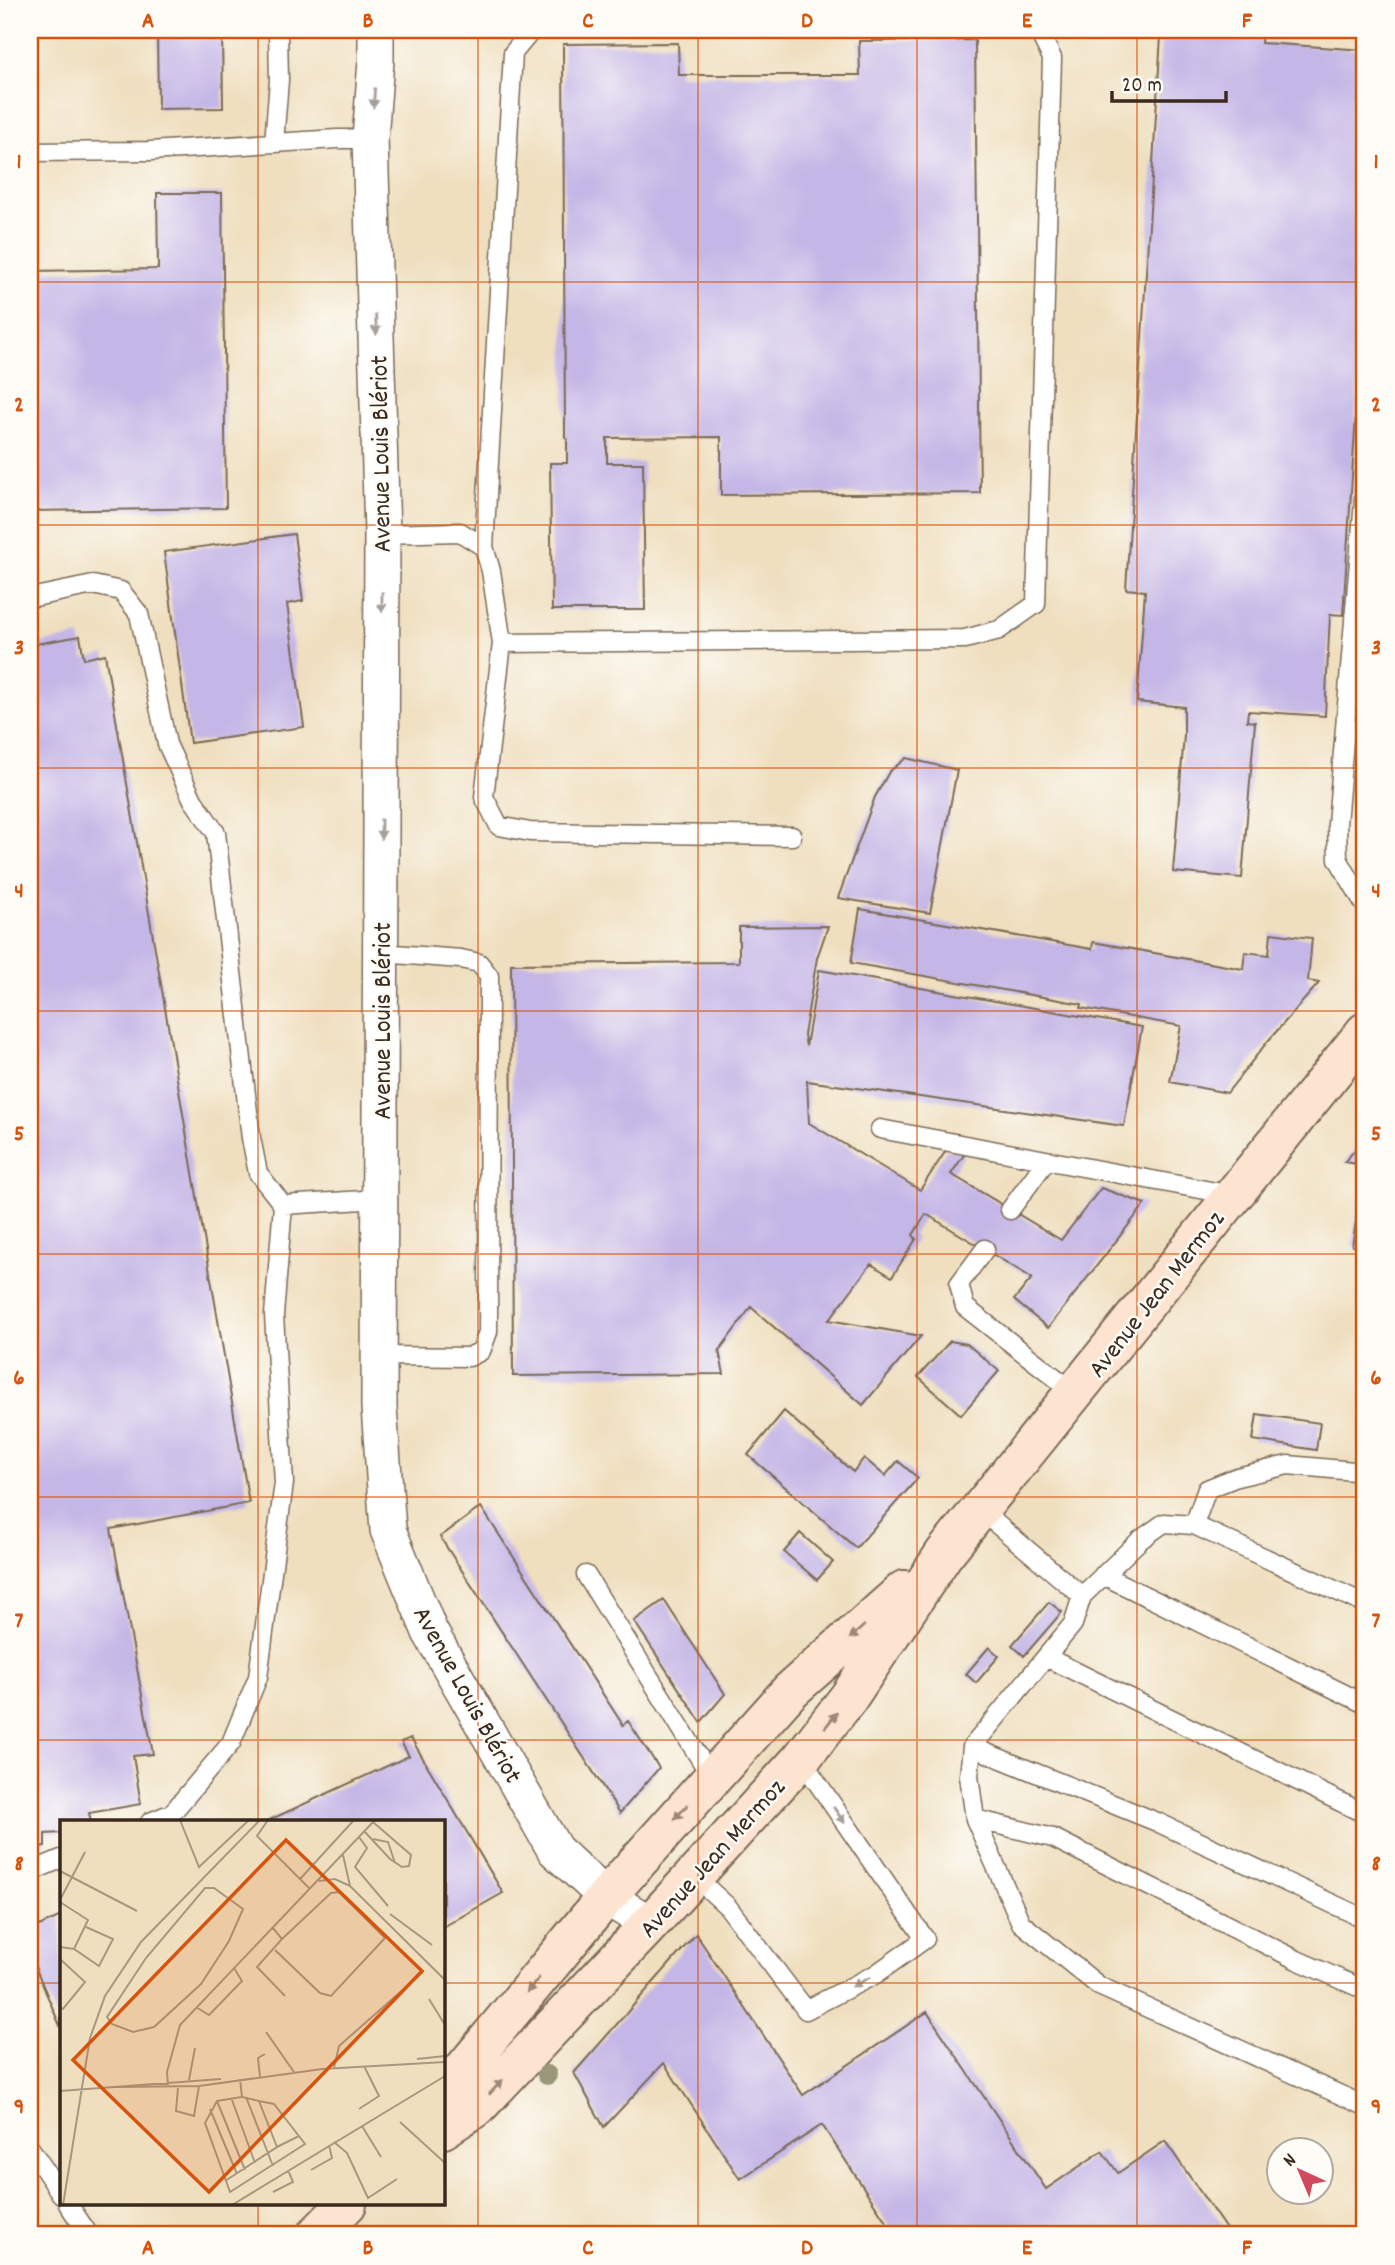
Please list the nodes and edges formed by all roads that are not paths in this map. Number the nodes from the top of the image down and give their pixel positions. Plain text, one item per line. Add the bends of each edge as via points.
1 (278, 30) edge
2 (396, 30) edge
3 (531, 30) edge
4 (1038, 30) edge
5 (376, 45) edge
6 (370, 139) junction
7 (274, 143) junction
8 (30, 152) edge
9 (1365, 489) edge
10 (382, 534) junction
11 (484, 547) junction
12 (30, 598) edge
13 (502, 643) junction
14 (792, 836) dead end
15 (1365, 905) edge
16 (381, 953) junction
17 (1365, 1032) edge
18 (880, 1129) dead end
19 (1046, 1161) junction
20 (1233, 1195) junction
21 (380, 1199) junction
22 (283, 1205) junction
23 (1010, 1210) dead end
24 (985, 1250) dead end
25 (380, 1356) junction
26 (1075, 1393) junction
27 (1365, 1472) edge
28 (980, 1510) junction
29 (1194, 1525) junction
30 (944, 1554) junction
31 (586, 1575) dead end
32 (1103, 1575) junction
33 (1082, 1596) junction
34 (1365, 1604) edge
35 (1046, 1657) junction
36 (1365, 1704) edge
37 (972, 1746) junction
38 (801, 1759) junction
39 (712, 1778) junction
40 (1365, 1814) edge
41 (975, 1819) junction
42 (155, 1820) edge
43 (60, 1859) edge
44 (30, 1872) edge
45 (693, 1875) junction
46 (606, 1897) junction
47 (1365, 1919) edge
48 (650, 1924) junction
49 (1365, 1990) edge
50 (444, 2093) edge
51 (1365, 2106) edge
52 (444, 2128) edge
53 (30, 2148) edge
54 (60, 2193) edge
55 (69, 2206) edge
56 (345, 2206) edge
57 (89, 2235) edge
58 (317, 2235) edge

1 - 7 lane
2 - 5 street
3 - 11 lane via 513,53
4 - 13 lane via 1052,58 1036,604 999,630 965,639
5 -> 6 street, Avenue Louis Blériot
6 - 7 lane
6 -> 10 street, Avenue Louis Blériot
7 - 8 lane
9 - 15 lane via 1338,859
10 - 11 lane via 460,532
10 -> 16 street, Avenue Louis Blériot
11 - 13 lane
12 - 22 lane via 93,585 121,591 139,614 167,744 193,800 216,833 251,1138 258,1173
13 - 14 lane via 484,797 499,825 530,832
16 - 21 street, Avenue Louis Blériot
16 - 25 lane via 461,959 479,963 489,976 488,1332 481,1351 469,1357
17 - 20 main road, Avenue Jean Mermoz
18 - 19 lane
19 - 20 lane
19 - 23 lane
20 - 26 main road, Avenue Jean Mermoz
21 - 22 lane
21 - 25 street, Avenue Louis Blériot
22 - 42 lane via 274,1315 284,1483 258,1676 231,1743 172,1813
24 - 26 lane via 959,1284 965,1307
25 - 46 street, Avenue Louis Blériot via 388,1531 430,1632 555,1850
26 - 28 main road, Avenue Jean Mermoz
27 - 29 lane via 1288,1465 1237,1477 1207,1489
28 - 30 main road, Avenue Jean Mermoz
28 - 33 lane
29 - 32 lane via 1164,1522
29 - 34 lane
38 -> 30 main road, Avenue Jean Mermoz via 849,1697
30 -> 39 main road, Avenue Jean Mermoz via 790,1692
31 - 39 lane
32 - 33 lane
32 - 36 lane
33 - 35 lane via 1073,1624
35 - 37 lane
35 - 40 lane
37 - 41 lane
37 - 47 lane via 1157,1822
38 - 45 main road, Avenue Jean Mermoz
38 -> 45 lane via 925,1939 876,1974 806,2010 728,1907
39 -> 46 main road, Avenue Jean Mermoz
41 - 49 lane via 1053,1838
41 - 51 lane via 1021,1923 1100,1986
43 - 44 lane
45 - 48 main road, Avenue Jean Mermoz
46 - 48 street, Avenue Louis Blériot
46 -> 50 main road, Avenue Jean Mermoz
52 -> 48 main road, Avenue Jean Mermoz via 478,2106
53 - 54 lane
55 - 57 lane
56 - 58 main road

